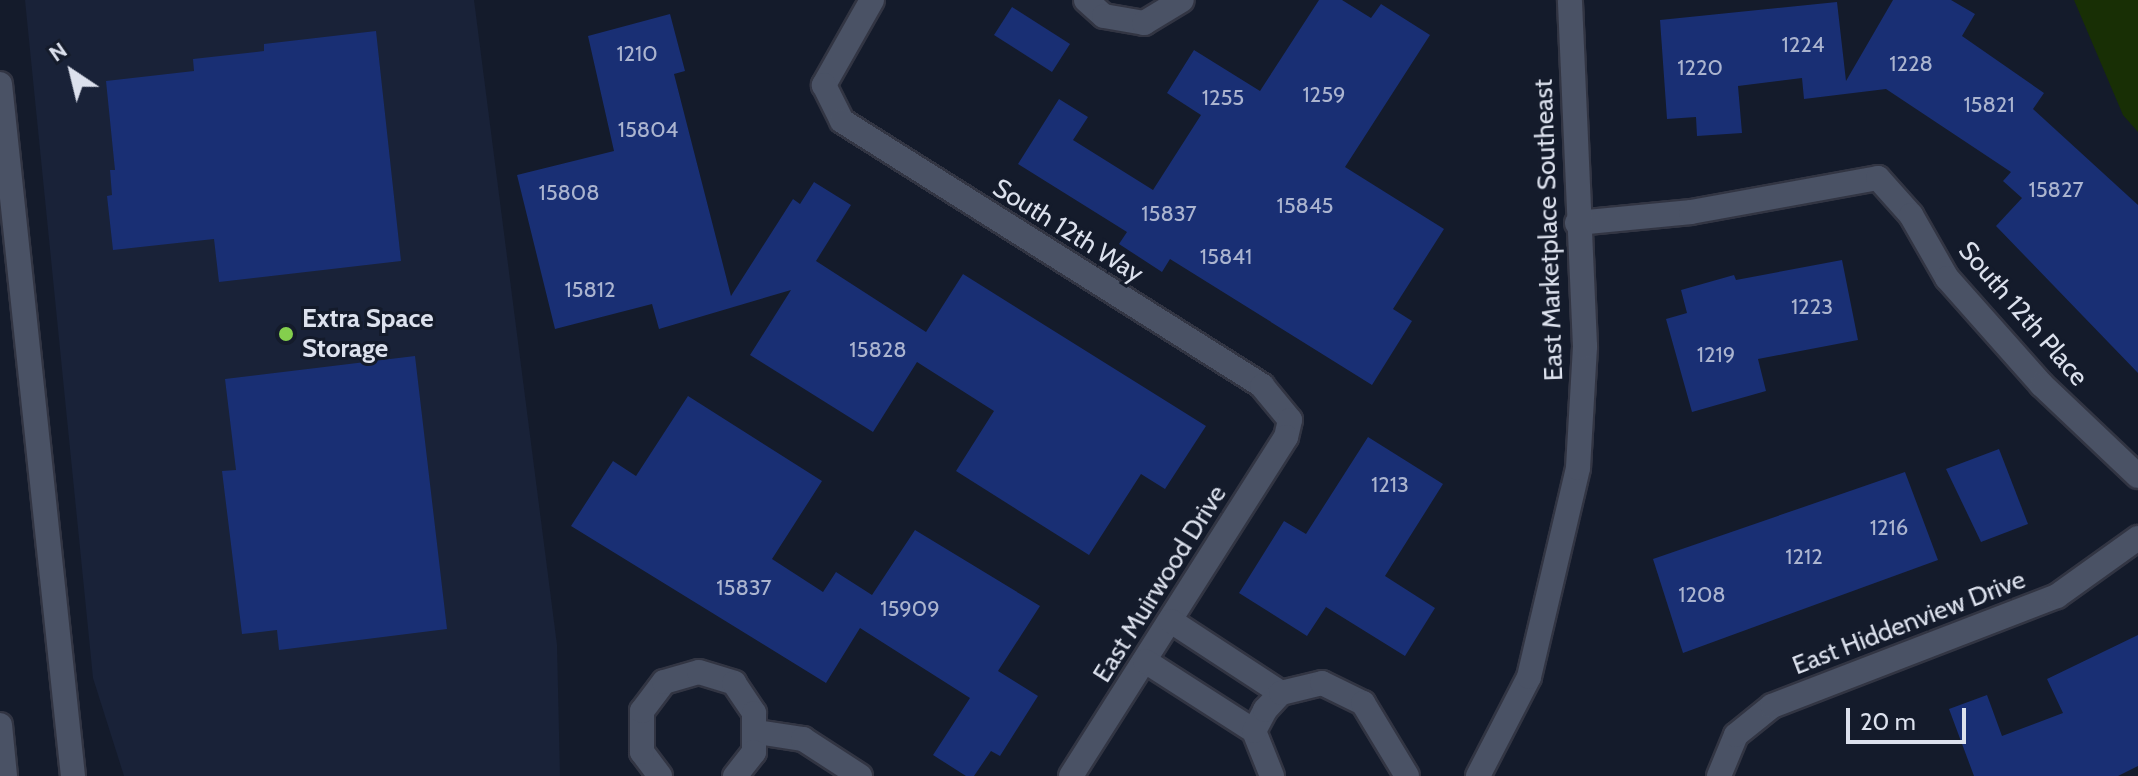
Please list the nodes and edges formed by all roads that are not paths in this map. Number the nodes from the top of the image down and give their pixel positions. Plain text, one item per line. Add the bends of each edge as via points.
1 (872, 0) edge
2 (1086, 0) edge
3 (1182, 0) edge
4 (1570, 0) edge
5 (0, 84) edge
6 (1577, 223) junction
7 (1290, 420) joint
8 (2138, 476) edge
9 (2138, 538) edge
10 (1171, 621) junction
11 (1145, 661) junction
12 (1281, 693) junction
13 (0, 725) edge
14 (1254, 731) junction
15 (757, 732) junction
16 (5, 776) edge
17 (73, 776) edge
18 (660, 776) edge
19 (735, 776) edge
20 (860, 776) edge
21 (1071, 776) edge
22 (1272, 776) edge
23 (1407, 776) edge
24 (1478, 776) edge
25 (1719, 776) edge

1 - 7 street, South 12th Way via 824,85 842,121 1262,386
2 - 3 street via 1104,16 1134,23 1164,16
4 - 6 street, East Marketplace Southeast
5 - 17 street
6 - 8 street, South 12th Place via 1691,212 1878,178 1911,215 1958,290 2042,385
6 - 24 street, East Marketplace Southeast via 1585,346 1578,468 1529,677
7 - 10 street, East Muirwood Drive via 1286,437
9 - 25 street, East Hiddenview Drive via 2057,596 1772,706 1736,735
10 - 11 street, East Muirwood Drive
10 - 12 street
11 - 14 street
11 - 21 street, East Muirwood Drive
12 - 14 street
12 - 23 street via 1322,683 1342,689 1363,703
13 - 16 street
14 - 22 street
15 - 18 street via 746,696 734,683 717,675 681,674 650,695 642,711 642,752
15 - 19 street via 754,752
15 - 20 street via 803,739

